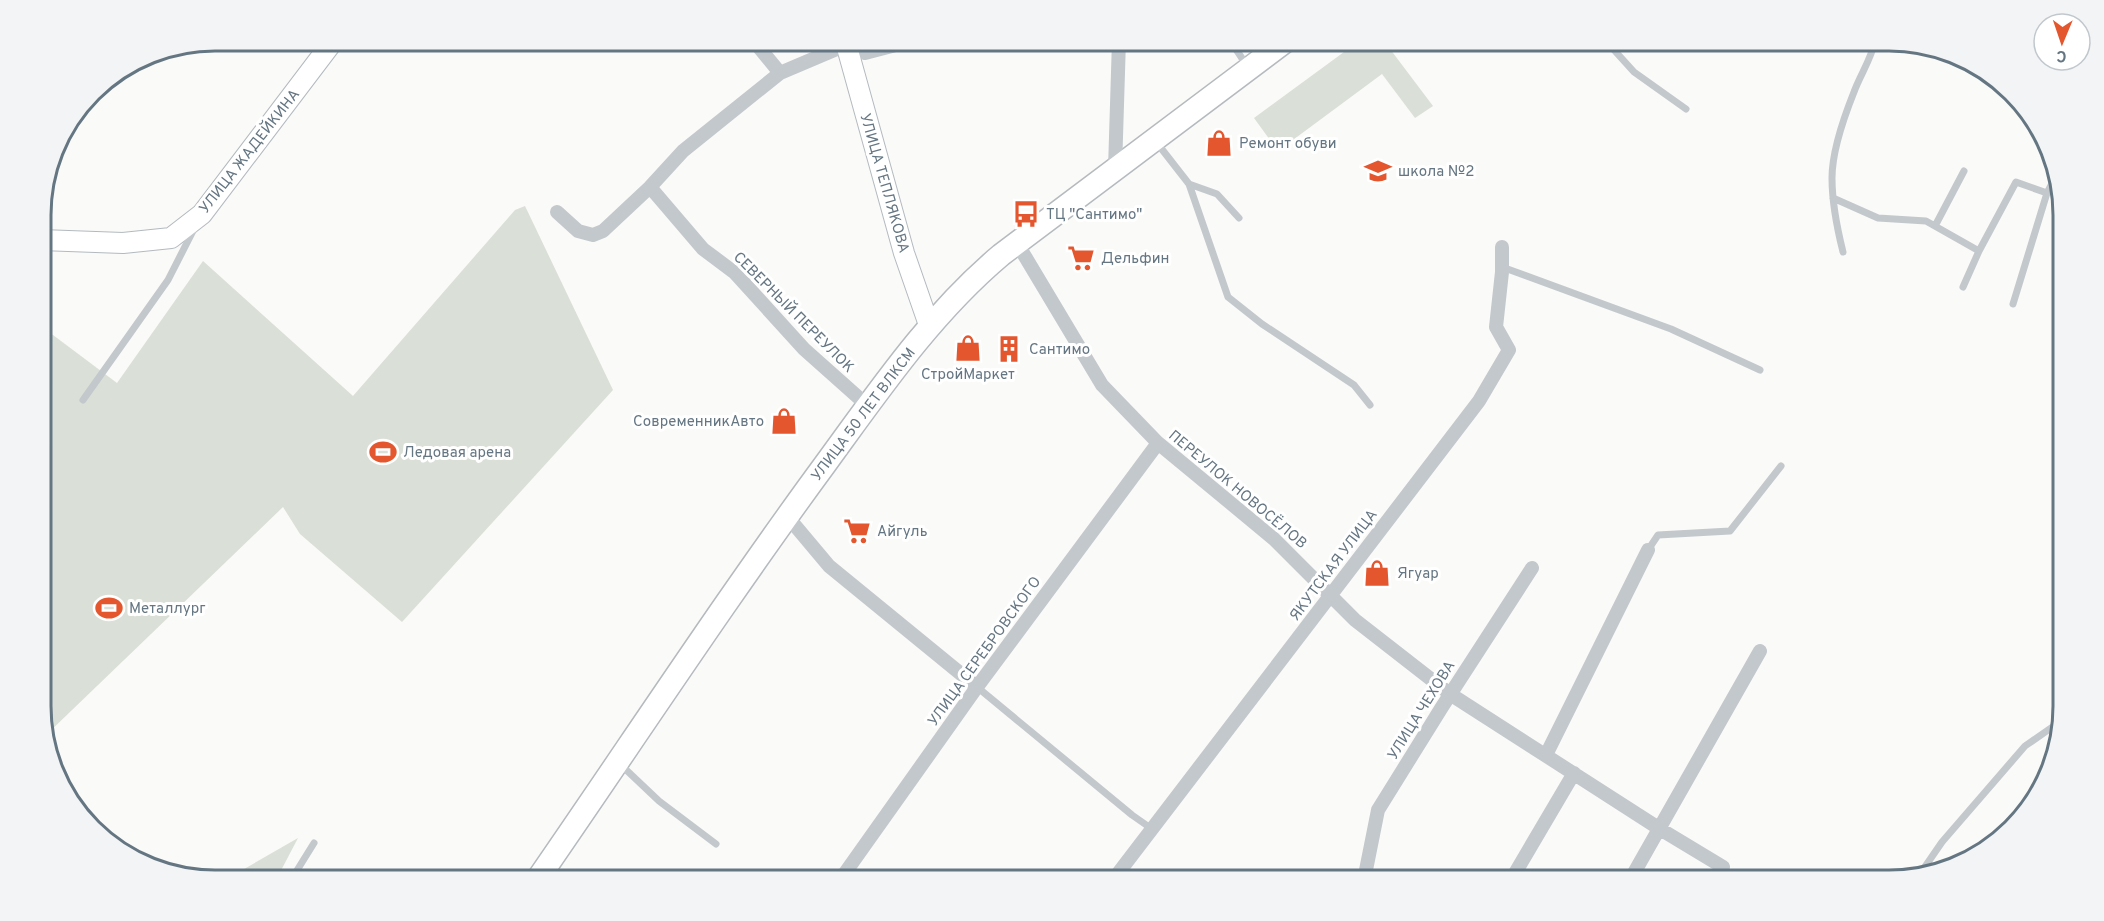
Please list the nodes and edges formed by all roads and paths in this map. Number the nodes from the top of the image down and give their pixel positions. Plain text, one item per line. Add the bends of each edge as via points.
1 (326, 51) edge
2 (762, 51) edge
3 (828, 51) edge
4 (847, 51) edge
5 (1119, 51) edge
6 (1237, 51) edge
7 (1247, 51) edge
8 (1263, 51) edge
9 (1615, 51) edge
10 (1872, 51) edge
11 (1243, 60) junction
12 (780, 73) junction
13 (1686, 109) dead end
14 (1155, 141) junction
15 (1115, 170) junction
16 (1964, 171) dead end
17 (1189, 184) junction
18 (2050, 186) edge
19 (650, 188) junction
20 (2047, 193) junction
21 (1833, 198) junction
22 (557, 212) dead end
23 (202, 214) junction
24 (1239, 218) dead end
25 (1935, 226) junction
26 (51, 240) edge
27 (1017, 243) junction
28 (1502, 247) dead end
29 (1979, 251) junction
30 (1843, 252) dead end
31 (1502, 267) junction
32 (1963, 287) dead end
33 (2013, 304) dead end
34 (929, 325) junction
35 (1760, 370) dead end
36 (83, 400) dead end
37 (1370, 405) dead end
38 (868, 406) junction
39 (1158, 443) junction
40 (1781, 466) dead end
41 (787, 516) junction
42 (1648, 550) joint
43 (1532, 568) dead end
44 (1331, 594) junction
45 (1760, 651) dead end
46 (976, 687) junction
47 (1450, 694) junction
48 (2052, 727) edge
49 (1546, 755) junction
50 (619, 762) junction
51 (1574, 773) junction
52 (1152, 828) junction
53 (1660, 829) junction
54 (314, 843) dead end
55 (716, 844) dead end
56 (1926, 866) edge
57 (1724, 867) dead end
58 (297, 870) edge
59 (544, 870) edge
60 (847, 870) edge
61 (1120, 870) edge
62 (1366, 870) edge
63 (1517, 870) edge
64 (1636, 870) edge

1 - 23 street, УЛИЦА ЖАДЕЙКИНА
2 - 12 street
3 - 12 street
4 - 34 street, УЛИЦА ТЕПЛЯКОВА via 904,253
5 - 15 street
6 - 11 lane
7 - 11 lane
8 - 11 main road, УЛИЦА 50 ЛЕТ ВЛКСМ
9 - 13 lane via 1634,72
10 - 21 lane via 1842,124 1832,176
11 - 14 main road, УЛИЦА 50 ЛЕТ ВЛКСМ
12 - 19 street via 683,151
14 - 15 main road, УЛИЦА 50 ЛЕТ ВЛКСМ
14 - 17 lane
15 - 27 main road, УЛИЦА 50 ЛЕТ ВЛКСМ
16 - 25 lane
17 - 24 lane via 1217,194
17 - 37 lane via 1228,297 1354,385
18 - 20 lane
19 - 22 street via 603,231 592,235 578,231
19 - 38 street, СЕВЕРНЫЙ ПЕРЕУЛОК via 703,249 735,273 804,349
20 - 29 lane via 2016,182
20 - 33 lane
21 - 25 lane via 1878,218 1926,221
21 - 30 lane
23 - 26 street, УЛИЦА ЖАДЕЙКИНА via 171,238 123,243
23 - 36 lane via 168,280
25 - 29 lane
27 - 34 main road, УЛИЦА 50 ЛЕТ ВЛКСМ via 983,270
27 - 39 street, ПЕРЕУЛОК НОВОСЁЛОВ via 1102,385
28 - 31 street, ЯКУТСКАЯ УЛИЦА
29 - 32 lane
31 - 35 lane via 1671,328
31 - 44 street, ЯКУТСКАЯ УЛИЦА via 1496,327 1509,350 1479,401
34 - 38 main road, УЛИЦА 50 ЛЕТ ВЛКСМ
38 - 41 main road, УЛИЦА 50 ЛЕТ ВЛКСМ
39 - 44 street, ПЕРЕУЛОК НОВОСЁЛОВ via 1274,539
39 - 46 street, УЛИЦА СЕРЕБРОВСКОГО
40 - 42 lane via 1730,531 1658,535
41 - 46 street via 829,566
41 - 50 main road, УЛИЦА 50 ЛЕТ ВЛКСМ
42 - 49 street
43 - 47 street, УЛИЦА ЧЕХОВА
44 - 47 street, ПЕРЕУЛОК НОВОСЁЛОВ via 1355,620
44 - 52 street, ЯКУТСКАЯ УЛИЦА
45 - 53 street
46 - 52 lane
46 - 60 street, УЛИЦА СЕРЕБРОВСКОГО
47 - 49 street, ПЕРЕУЛОК НОВОСЁЛОВ
47 - 62 street, УЛИЦА ЧЕХОВА via 1378,810
48 - 56 lane via 2025,746
49 - 51 street, ПЕРЕУЛОК НОВОСЁЛОВ
50 - 55 lane via 659,801
50 - 59 main road, УЛИЦА 50 ЛЕТ ВЛКСМ
51 - 53 street, ПЕРЕУЛОК НОВОСЁЛОВ
51 - 63 street
52 - 61 street, ЯКУТСКАЯ УЛИЦА
53 - 57 street, ПЕРЕУЛОК НОВОСЁЛОВ
53 - 64 street
54 - 58 lane

